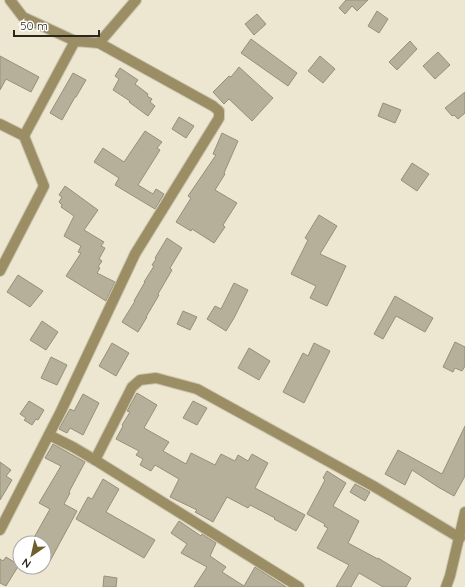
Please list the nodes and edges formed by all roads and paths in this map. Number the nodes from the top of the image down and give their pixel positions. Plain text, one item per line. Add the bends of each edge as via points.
1 (10, 0) edge
2 (136, 0) edge
3 (75, 41) junction
4 (99, 43) junction
5 (0, 124) edge
6 (24, 136) junction
7 (0, 271) edge
8 (49, 435) junction
9 (94, 460) junction
10 (465, 512) edge
11 (0, 530) edge
12 (460, 538) junction
13 (299, 587) edge
14 (446, 587) edge

1 - 3 street via 23,17
2 - 4 street
3 - 4 street
3 - 6 street
4 - 8 street via 213,106 218,111 219,118 135,254
5 - 6 street
6 - 7 street via 44,186
8 - 9 street
8 - 11 street
9 - 12 street via 132,387 140,380 156,378 197,389
9 - 13 street
10 - 12 street
12 - 14 street

